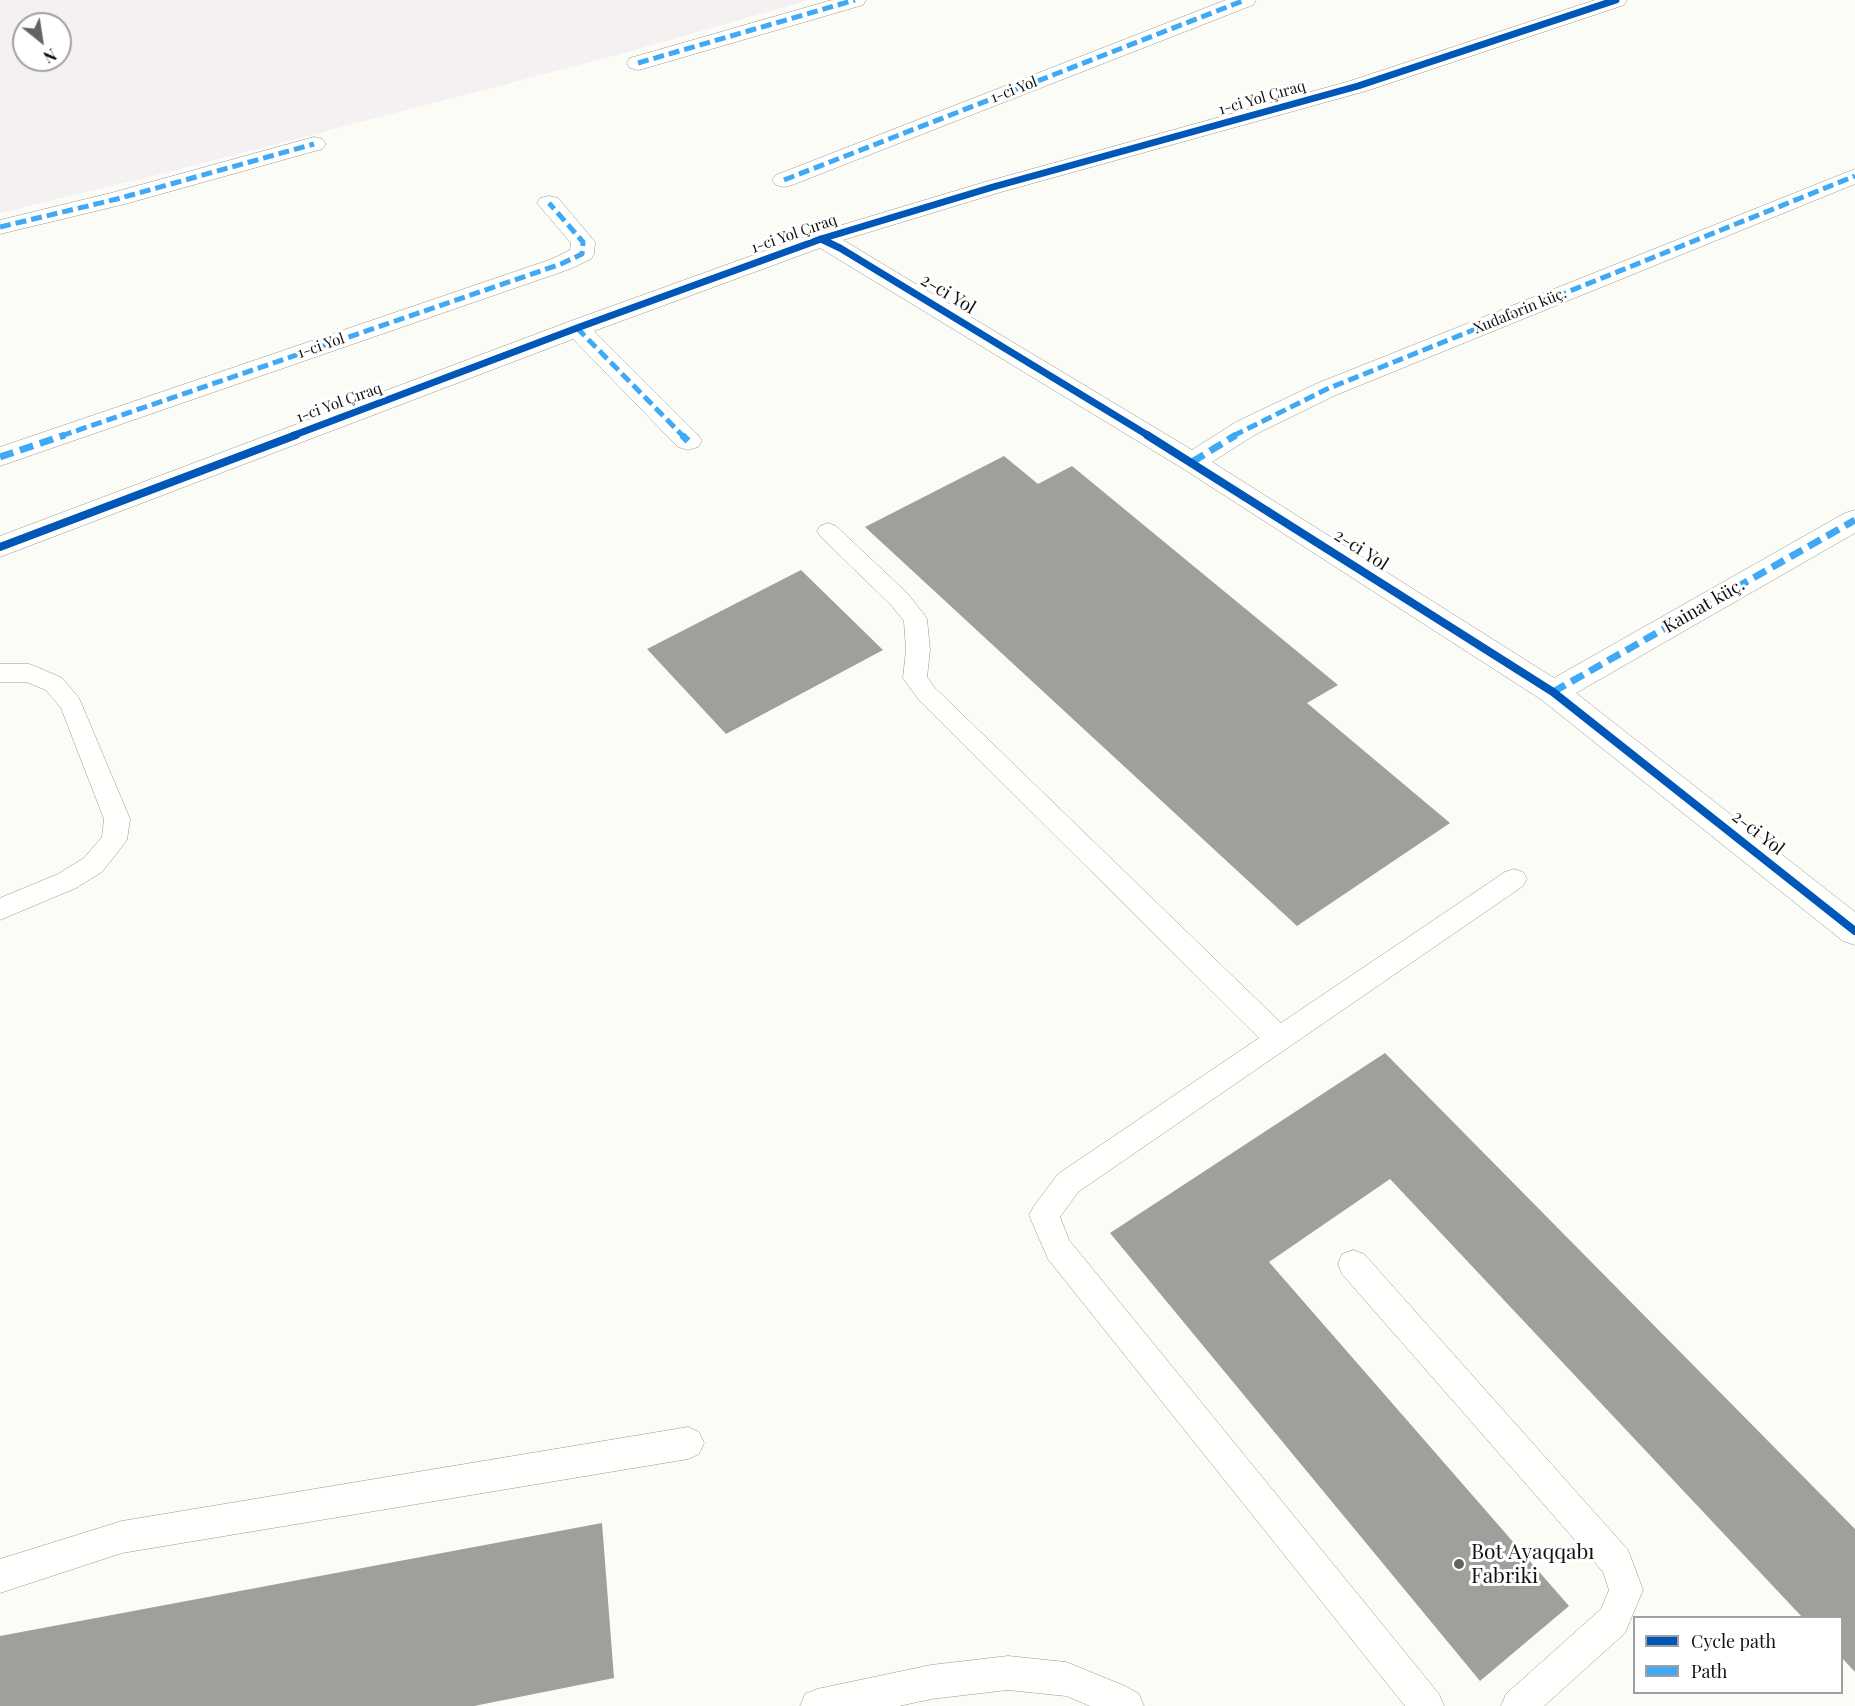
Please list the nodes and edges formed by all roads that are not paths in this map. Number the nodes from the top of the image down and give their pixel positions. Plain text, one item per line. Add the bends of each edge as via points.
1 (855, 0) edge
2 (1245, 0) edge
3 (1616, 0) edge
4 (638, 63) dead end
5 (314, 144) dead end
6 (1855, 176) edge
7 (784, 180) dead end
8 (549, 203) dead end
9 (0, 227) edge
10 (821, 239) junction
11 (577, 328) junction
12 (688, 441) dead end
13 (0, 457) edge
14 (1192, 462) junction
15 (1855, 520) edge
16 (828, 531) dead end
17 (0, 547) edge
18 (0, 673) edge
19 (1553, 692) junction
20 (1514, 879) dead end
21 (0, 909) edge
22 (1855, 931) edge
23 (1279, 1039) junction
24 (1353, 1264) dead end
25 (688, 1443) dead end
26 (0, 1576) edge
27 (817, 1706) edge
28 (1127, 1706) edge
29 (1427, 1706) edge
30 (1518, 1706) edge

1 - 4 street
2 - 7 street, 1-ci Yol
3 - 10 street, 1-ci Yol Çıraq via 1358,86
5 - 9 street
6 - 14 street, Xudafərin küç. via 1327,389 1246,428
8 - 13 street, 1-ci Yol via 583,242 582,254
10 - 11 street, 1-ci Yol Çıraq
10 - 14 street, 2-ci Yol
11 - 12 street
11 - 17 street, 1-ci Yol Çıraq
14 - 19 street, 2-ci Yol
15 - 19 street, Kainat küç.
16 - 23 lane via 915,619 915,678 927,694
18 - 21 lane via 29,673 54,684 71,704 117,819 114,840 93,865 67,881
19 - 22 street, 2-ci Yol
20 - 23 lane
23 - 29 lane via 1068,1183 1044,1215 1058,1249
24 - 30 lane via 1616,1562 1626,1590 1613,1621
25 - 26 lane via 122,1537
27 - 28 lane via 931,1683 1008,1673 1066,1679

